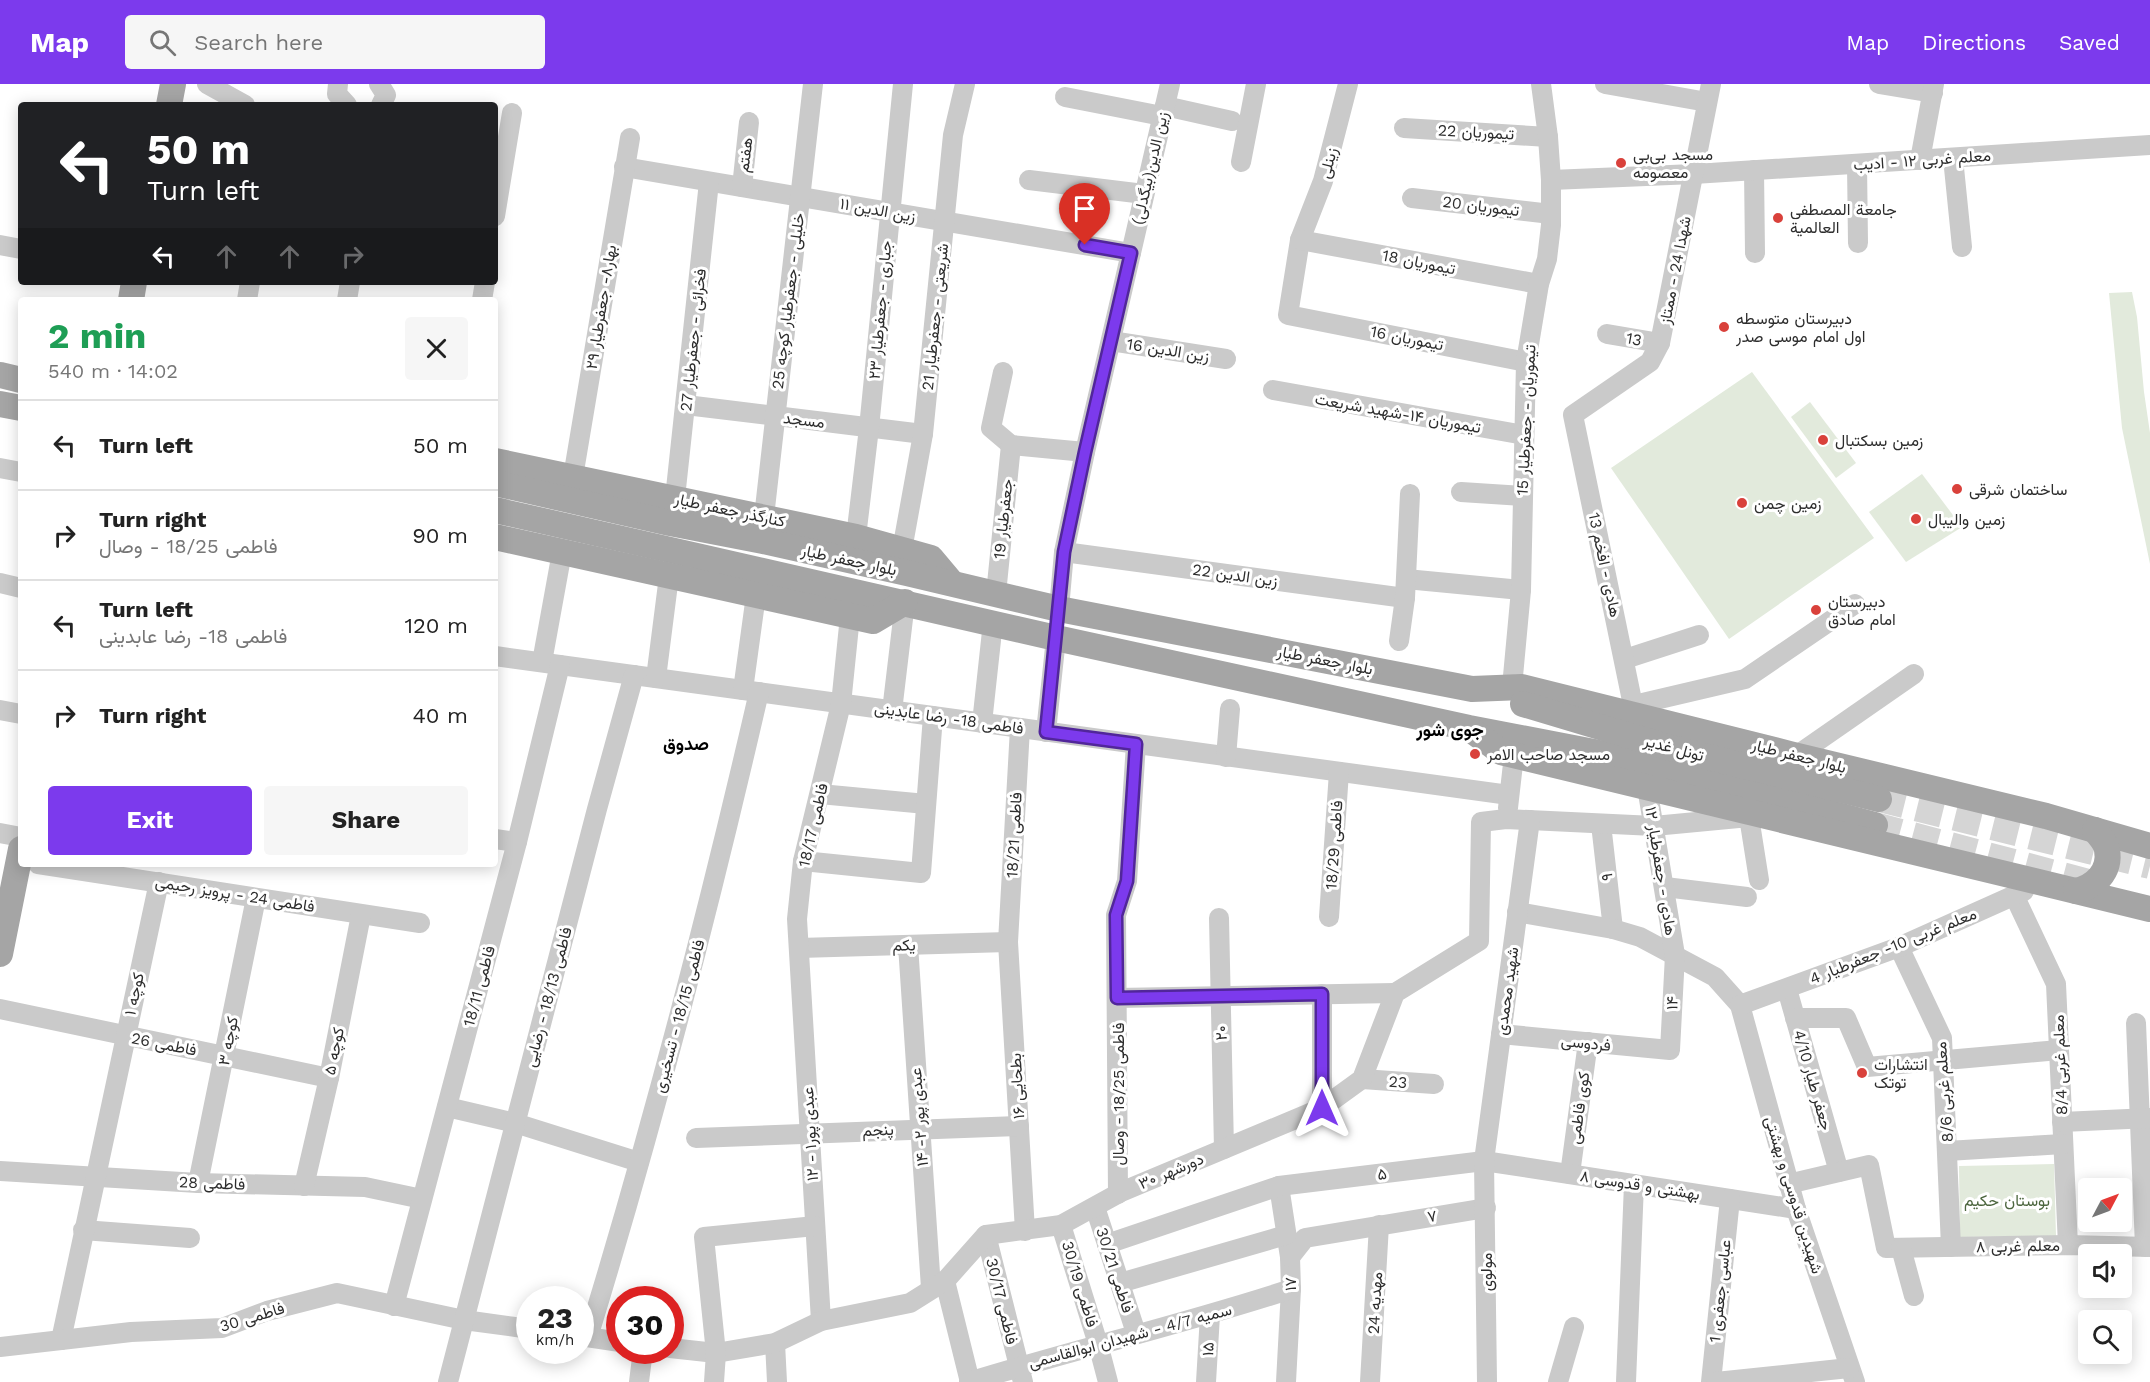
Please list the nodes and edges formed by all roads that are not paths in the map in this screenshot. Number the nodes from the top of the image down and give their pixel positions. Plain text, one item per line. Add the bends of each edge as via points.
1 (173, 84) edge
2 (207, 84) edge
3 (338, 84) edge
4 (379, 84) edge
5 (813, 84) edge
6 (903, 84) edge
7 (965, 84) edge
8 (1170, 84) edge
9 (1256, 84) edge
10 (1348, 84) edge
11 (1541, 84) edge
12 (1605, 84) edge
13 (1879, 84) edge
14 (1934, 88) edge
15 (1709, 93) edge
16 (1065, 97) dead end
17 (170, 102) edge
18 (240, 102) edge
19 (345, 102) edge
20 (382, 102) edge
21 (1163, 111) junction
22 (512, 113) dead end
23 (1232, 121) dead end
24 (749, 122) dead end
25 (1404, 129) dead end
26 (1548, 136) junction
27 (630, 138) dead end
28 (2150, 145) edge
29 (1953, 158) junction
30 (1920, 160) junction
31 (1241, 162) dead end
32 (1857, 164) junction
33 (624, 167) junction
34 (1754, 170) junction
35 (1694, 174) junction
36 (1029, 180) dead end
37 (1551, 180) junction
38 (709, 182) junction
39 (742, 187) junction
40 (1144, 194) junction
41 (800, 197) junction
42 (498, 198) edge
43 (1412, 198) dead end
44 (889, 212) junction
45 (1551, 214) junction
46 (945, 221) junction
47 (1300, 240) junction
48 (1858, 243) dead end
49 (0, 245) edge
50 (1962, 247) dead end
51 (18, 248) edge
52 (1131, 253) junction
53 (1755, 253) dead end
54 (1539, 284) junction
55 (1288, 315) joint
56 (1607, 334) dead end
57 (1111, 341) junction
58 (1660, 343) junction
59 (1226, 359) dead end
60 (1526, 362) junction
61 (1003, 372) dead end
62 (0, 375) edge
63 (18, 379) edge
64 (1273, 390) dead end
65 (0, 404) edge
66 (686, 405) junction
67 (18, 407) edge
68 (1573, 416) joint
69 (774, 417) junction
70 (869, 428) junction
71 (923, 434) junction
72 (1524, 435) junction
73 (1011, 445) junction
74 (1085, 452) junction
75 (498, 461) edge
76 (0, 468) edge
77 (18, 471) edge
78 (573, 477) junction
79 (498, 484) edge
80 (1461, 492) dead end
81 (1410, 494) dead end
82 (1523, 496) junction
83 (675, 498) junction
84 (498, 511) edge
85 (764, 517) junction
86 (855, 537) junction
87 (498, 538) edge
88 (902, 550) junction
89 (562, 552) junction
90 (1064, 552) junction
91 (669, 576) junction
92 (0, 583) edge
93 (952, 583) junction
94 (18, 587) edge
95 (1406, 588) junction
96 (1521, 590) junction
97 (996, 594) junction
98 (756, 595) junction
99 (905, 602) junction
100 (1855, 604) dead end
101 (1059, 609) junction
102 (850, 616) junction
103 (993, 622) junction
104 (1699, 635) dead end
105 (1056, 638) junction
106 (1399, 641) dead end
107 (498, 656) edge
108 (1624, 659) junction
109 (551, 664) junction
110 (1914, 674) dead end
111 (634, 675) junction
112 (656, 678) junction
113 (1512, 687) junction
114 (1472, 689) junction
115 (751, 691) junction
116 (842, 704) junction
117 (1230, 709) dead end
118 (0, 710) edge
119 (1635, 710) junction
120 (892, 711) junction
121 (18, 713) edge
122 (933, 716) junction
123 (982, 723) junction
124 (1020, 728) junction
125 (1469, 728) junction
126 (1046, 732) junction
127 (1136, 744) junction
128 (1594, 752) joint
129 (1514, 755) junction
130 (1226, 756) junction
131 (1796, 756) junction
132 (1339, 772) junction
133 (1647, 787) junction
134 (820, 794) junction
135 (1509, 795) junction
136 (1879, 799) tunnel mouth
137 (926, 804) junction
138 (1506, 819) junction
139 (1530, 820) junction
140 (1601, 824) junction
141 (1875, 825) tunnel mouth
142 (1654, 826) junction
143 (2095, 830) junction
144 (0, 833) edge
145 (498, 839) edge
146 (517, 842) junction
147 (2145, 842) edge
148 (18, 850) edge
149 (803, 861) junction
150 (21, 867) edge
151 (84, 867) edge
152 (1759, 880) dead end
153 (159, 882) junction
154 (2044, 884) junction
155 (1665, 887) junction
156 (2076, 891) junction
157 (2014, 895) junction
158 (1748, 897) dead end
159 (256, 898) junction
160 (2150, 909) edge
161 (1518, 912) junction
162 (361, 915) junction
163 (1329, 917) dead end
164 (1219, 918) dead end
165 (420, 924) dead end
166 (1613, 929) junction
167 (1008, 942) junction
168 (908, 945) junction
169 (1899, 947) junction
170 (799, 948) junction
171 (0, 954) edge
172 (1675, 955) junction
173 (1786, 989) junction
174 (1395, 993) junction
175 (1322, 994) junction
176 (1220, 996) junction
177 (1117, 998) junction
178 (1740, 1005) junction
179 (0, 1009) edge
180 (1795, 1018) junction
181 (2136, 1023) dead end
182 (1501, 1034) junction
183 (125, 1036) junction
184 (1588, 1042) junction
185 (1670, 1050) joint
186 (2059, 1050) junction
187 (225, 1056) junction
188 (1943, 1061) junction
189 (329, 1078) junction
190 (1362, 1079) junction
191 (1434, 1084) dead end
192 (447, 1107) junction
193 (1322, 1108) junction
194 (2145, 1119) edge
195 (2062, 1122) junction
196 (515, 1123) junction
197 (1019, 1126) junction
198 (920, 1128) junction
199 (810, 1134) junction
200 (696, 1138) dead end
201 (2063, 1144) junction
202 (1224, 1149) junction
203 (1947, 1151) junction
204 (1484, 1161) junction
205 (639, 1162) junction
206 (0, 1171) edge
207 (1839, 1172) junction
208 (1570, 1174) junction
209 (94, 1177) junction
210 (198, 1183) junction
211 (1634, 1184) junction
212 (1788, 1184) junction
213 (304, 1186) junction
214 (1279, 1186) junction
215 (1119, 1194) junction
216 (422, 1199) junction
217 (1730, 1199) junction
218 (1095, 1207) junction
219 (1486, 1208) junction
220 (1796, 1209) junction
221 (1061, 1225) junction
222 (1379, 1225) junction
223 (815, 1227) junction
224 (83, 1230) junction
225 (1025, 1231) junction
226 (986, 1235) junction
227 (1286, 1235) junction
228 (190, 1239) dead end
229 (1107, 1244) junction
230 (2068, 1245) junction
231 (1951, 1247) junction
232 (2147, 1247) edge
233 (1894, 1248) junction
234 (1290, 1257) junction
235 (1120, 1283) junction
236 (938, 1285) junction
237 (1291, 1289) junction
238 (1914, 1296) dead end
239 (594, 1305) edge
240 (394, 1306) junction
241 (1210, 1315) junction
242 (464, 1320) junction
243 (821, 1321) junction
244 (516, 1327) edge
245 (1574, 1327) dead end
246 (1136, 1334) junction
247 (61, 1340) junction
248 (775, 1343) junction
249 (1098, 1344) junction
250 (0, 1347) edge
251 (684, 1350) edge
252 (716, 1353) junction
253 (641, 1364) edge
254 (1021, 1374) edge
255 (1852, 1375) edge
256 (1738, 1381) edge
257 (448, 1382) edge
258 (639, 1382) edge
259 (714, 1382) edge
260 (777, 1382) edge
261 (970, 1382) edge
262 (1108, 1382) edge
263 (1206, 1382) edge
264 (1286, 1382) edge
265 (1370, 1382) edge
266 (1487, 1382) edge
267 (1558, 1382) edge
268 (1626, 1382) edge
269 (1710, 1382) edge
270 (1716, 1382) edge

1 - 17 main road
2 - 18 street
3 - 19 street via 338,94
4 - 20 street via 386,95
5 - 41 street, خلیلی - جعفرطیار کوچه 25
6 - 44 street, جباری - جعفرطیار ۲۳
7 - 46 street, شریعتی - جعفرطیار 21 via 953,135
8 - 21 street, زین الدین(بیگدلی)
9 - 31 street
10 - 47 street, زینلی via 1323,181
11 - 26 street, تیموریان - جعفرطیار 15
12 - 15 street
13 - 14 street
14 - 30 street
15 - 35 street, شهدا 24 - ممتاز
16 - 21 street
21 - 23 street
21 - 40 street, زین الدین(بیگدلی)
22 - 42 street
24 - 39 street, هفتم
25 - 26 street, تیموریان 22
26 - 37 street, تیموریان - جعفرطیار 15
27 - 33 street, بهار۸- جعفرطیار ۲۹
28 - 29 street, معلم غربی ۱۲ - ادیب
29 - 30 street, معلم غربی ۱۲ - ادیب
29 - 50 street
30 - 32 street, معلم غربی ۱۲ - ادیب
32 - 34 street, معلم غربی ۱۲ - ادیب
32 - 48 street
33 - 38 street, زین الدین ۱۱
33 - 78 street, بهار۸- جعفرطیار ۲۹
34 - 35 street, معلم غربی ۱۲ - ادیب
34 - 53 street
35 - 37 street, معلم غربی ۱۲ - ادیب
35 - 58 street, شهدا 24 - ممتاز
36 - 40 street
37 - 45 street, تیموریان - جعفرطیار 15
38 - 39 street, زین الدین ۱۱
38 - 66 street, فخرائی - جعفرطیار 27
39 - 41 street, زین الدین ۱۱
40 - 52 street, زین الدین(بیگدلی)
41 - 44 street, زین الدین ۱۱
41 - 69 street, خلیلی - جعفرطیار کوچه 25
43 - 45 street, تیموریان 20
44 - 46 street, زین الدین ۱۱
44 - 70 street, جباری - جعفرطیار ۲۳
45 - 54 street, تیموریان - جعفرطیار 15 via 1547,259
46 - 52 street, زین الدین ۱۱
46 - 71 street, شریعتی - جعفرطیار 21
47 - 54 street, تیموریان 18
47 - 55 street, زینلی
49 - 51 street
52 - 57 street, زین الدین(بیگدلی)
54 - 60 street, تیموریان - جعفرطیار 15
55 - 60 street, تیموریان 16
56 - 58 street, 13
57 - 59 street, زین الدین 16
57 - 74 street, زین الدین(بیگدلی)
58 - 68 street, شهدا 24 - ممتاز via 1650,362
60 - 72 street, تیموریان - جعفرطیار 15
61 - 73 street via 991,428
62 - 63 main road
64 - 72 street, تیموریان ۱۴-شهید شریعت
65 - 67 main road
66 - 69 street, مسجد
66 - 83 street, فخرائی - جعفرطیار 27
68 - 108 street, هادی - افخم 13
69 - 70 street, مسجد
69 - 85 street, خلیلی - جعفرطیار کوچه 25
70 - 71 street, مسجد
70 - 86 street, جباری - جعفرطیار ۲۳
71 - 88 street, شریعتی - جعفرطیار 21
72 - 82 street, تیموریان - جعفرطیار 15
73 - 74 street
73 - 97 street, جعفرطیار 19
74 - 90 street, زین الدین(بیگدلی)
75 - 78 main road, کنارگذر جعفر طیار
76 - 77 street
78 - 83 main road, کنارگذر جعفر طیار
79 - 93 main road, بلوار جعفر طیار
80 - 82 street
81 - 95 street
82 - 96 street, تیموریان - جعفرطیار 15
83 - 85 main road, کنارگذر جعفر طیار
84 - 99 main road, بلوار جعفر طیار
85 - 86 main road, کنارگذر جعفر طیار
86 - 88 main road, کنارگذر جعفر طیار
87 - 89 main road
88 - 93 main road, کنارگذر جعفر طیار via 931,558
89 - 91 main road
89 - 109 street, فاطمی 18/11
90 - 95 street, زین الدین 22
90 - 101 street, زین الدین(بیگدلی)
91 - 98 main road
91 - 112 street
92 - 94 street
93 - 97 main road, بلوار جعفر طیار
95 - 96 street, زین الدین 22
95 - 106 street
96 - 113 street, تیموریان - جعفرطیار 15
97 - 101 main road, بلوار جعفر طیار
98 - 102 main road
98 - 115 street, فاطمی 18/15 - تسخیری
99 - 102 main road via 873,621
99 - 103 main road, بلوار جعفر طیار
99 - 120 street
100 - 119 street via 1744,679
101 - 105 main road
101 - 114 main road, بلوار جعفر طیار
102 - 116 street, فاطمی 18/17
103 - 105 main road, بلوار جعفر طیار
103 - 123 street
104 - 108 street
105 - 125 main road, بلوار جعفر طیار
105 - 126 street
107 - 109 street, فاطمی 18- رضا عابدینی
108 - 119 street, هادی - افخم 13
109 - 111 street, فاطمی 18- رضا عابدینی
109 - 146 street, فاطمی 18/11
110 - 131 street
111 - 112 street, فاطمی 18- رضا عابدینی
111 - 196 street, فاطمی 18/13 - رضایی
112 - 115 street, فاطمی 18- رضا عابدینی
113 - 114 main road, بلوار جعفر طیار
113 - 119 main road, بلوار جعفر طیار
114 - 136 main road, تونل غدیر via 1667,747
115 - 116 street, فاطمی 18- رضا عابدینی
115 - 205 street, فاطمی 18/15 - تسخیری via 726,833
116 - 120 street, فاطمی 18- رضا عابدینی
116 - 134 street, فاطمی 18/17
117 - 130 street
118 - 121 street
119 - 131 main road, بلوار جعفر طیار
120 - 122 street, فاطمی 18- رضا عابدینی
122 - 123 street, فاطمی 18- رضا عابدینی
122 - 137 street
123 - 124 street, فاطمی 18- رضا عابدینی
124 - 126 street, فاطمی 18- رضا عابدینی
124 - 167 street, فاطمی 18/21
125 - 128 main road, بلوار جعفر طیار
125 - 129 main road, بلوار جعفر طیار via 1501,752
126 - 127 street, فاطمی 18- رضا عابدینی
127 - 130 street, فاطمی 18- رضا عابدینی
127 - 177 street, فاطمی 18/25 - وصال via 1127,881 1116,915
128 - 141 main road, تونل غدیر
129 - 133 main road, بلوار جعفر طیار
129 - 135 street
130 - 132 street, فاطمی 18- رضا عابدینی
131 - 143 main road, بلوار جعفر طیار
132 - 135 street, فاطمی 18- رضا عابدینی
132 - 163 street, فاطمی 18/29
133 - 142 street, هادی - جعفرطیار ۱۲
133 - 154 main road, بلوار جعفر طیار
134 - 137 street
134 - 149 street, فاطمی 18/17
135 - 138 street
137 - 149 street via 921,873
138 - 139 street
138 - 174 street via 1481,822 1479,941
139 - 140 street
139 - 161 street, شهید محمدی
140 - 142 street
140 - 166 street, ۹
142 - 152 street via 1749,816
142 - 155 street, هادی - جعفرطیار ۱۲
143 - 147 main road, بلوار جعفر طیار
143 - 156 main road via 2107,851 2105,868 2097,882
144 - 148 street, فاطمی 24 - پرویز رحیمی
145 - 146 street
146 - 192 street, فاطمی 18/11
149 - 170 street, فاطمی 18/17 via 797,919
150 - 171 main road
151 - 153 street, فاطمی 24 - پرویز رحیمی
153 - 159 street, فاطمی 24 - پرویز رحیمی
153 - 183 street, کوچه ۱
154 - 156 main road, بلوار جعفر طیار
154 - 157 street, معلم غربی 10- جعفرطیار 4
155 - 158 street
155 - 172 street, هادی - جعفرطیار ۱۲
156 - 160 main road, بلوار جعفر طیار
157 - 169 street, معلم غربی 10- جعفرطیار 4
157 - 186 street, معلم غربی 8/4 via 2056,984
159 - 162 street, فاطمی 24 - پرویز رحیمی
159 - 187 street, کوچه ۳
161 - 166 street
161 - 182 street, شهید محمدی
162 - 165 street, فاطمی 24 - پرویز رحیمی
162 - 189 street, کوچه ۵
164 - 176 street, ۲۰
166 - 172 street via 1640,937
167 - 168 street, یکم
167 - 197 street, بطحایی ۱۶
168 - 170 street, یکم
168 - 198 street, عبدی پور ۲- ۱۴
169 - 173 street, معلم غربی 10- جعفرطیار 4
169 - 188 street, معلم غربی 8/6 via 1942,1038
170 - 199 street, عبدی پور۱ - ۱۲
172 - 178 street via 1715,978
172 - 185 street, ۱۴
173 - 178 street, معلم غربی 10- جعفرطیار 4
173 - 180 street, جعفر طیار 4/10
174 - 175 street
174 - 190 street
175 - 176 street
175 - 193 street
176 - 177 street
176 - 202 street, ۲۰
177 - 215 street, فاطمی 18/25 - وصال
178 - 212 street, شهیدین قدوسی و بهشتی
179 - 183 street, فاطمی 26
180 - 188 street via 1846,1018 1867,1067
180 - 207 street, جعفر طیار 4/10
181 - 194 street
182 - 184 street, فردوسی
182 - 204 street, شهید محمدی
183 - 187 street, فاطمی 26
183 - 209 street, کوچه ۱
184 - 185 street, فردوسی
184 - 208 street, کوی فاطمی
186 - 188 street
186 - 195 street, معلم غربی 8/4
187 - 189 street, فاطمی 26
187 - 210 street, کوچه ۳
188 - 203 street, معلم غربی 8/6
189 - 213 street, کوچه ۵
190 - 191 street, 23
190 - 193 street, دورشهر ۳۰
192 - 196 street
192 - 216 street, فاطمی 18/11
193 - 202 street, دورشهر ۳۰
194 - 195 street
194 - 232 street
195 - 201 street, معلم غربی 8/4
196 - 205 street
196 - 242 street, فاطمی 18/13 - رضایی
197 - 198 street, پنجم
197 - 225 street, بطحایی ۱۶
198 - 199 street, پنجم
198 - 236 street, عبدی پور ۲- ۱۴
199 - 200 street, پنجم
199 - 223 street, عبدی پور۱ - ۱۲
201 - 203 street
201 - 230 street, معلم غربی 8/4
202 - 215 street, دورشهر ۳۰
203 - 231 street, معلم غربی 8/6
204 - 208 street, بهشتی و قدوسی ۸
204 - 214 street, ۵
204 - 219 street, مولوی
205 - 239 street, فاطمی 18/15 - تسخیری
206 - 209 street, فاطمی 28
207 - 212 street
207 - 233 street via 1869,1165
208 - 211 street, بهشتی و قدوسی ۸
209 - 210 street, فاطمی 28
209 - 224 street, کوچه ۱
210 - 213 street, فاطمی 28
211 - 217 street, بهشتی و قدوسی ۸
211 - 268 street
212 - 220 street, شهیدین قدوسی و بهشتی
213 - 216 street, فاطمی 28 via 365,1187
214 - 227 street, ۱۷
214 - 229 street, ۵
215 - 218 street, دورشهر ۳۰
216 - 240 street, فاطمی 18/11
217 - 220 street, بهشتی و قدوسی ۸
217 - 269 street, عباسی جعفری 1
218 - 221 street, دورشهر ۳۰
218 - 229 street, فاطمی 30/21
219 - 222 street, ۷
219 - 266 street, مولوی
220 - 255 street, شهیدین قدوسی و بهشتی
221 - 225 street, دورشهر ۳۰
221 - 249 street, فاطمی 30/19
222 - 234 street, ۷ via 1305,1238
222 - 265 street, مهدیه 24
223 - 243 street, عبدی پور۱ - ۱۲
223 - 252 street via 704,1237
224 - 228 street
224 - 247 street, کوچه ۱
225 - 226 street, دورشهر ۳۰
226 - 236 street
226 - 254 street, فاطمی 30/17
227 - 234 street, ۱۷
227 - 235 street
229 - 235 street, فاطمی 30/21
230 - 231 street, معلم غربی ۸
230 - 232 street, معلم غربی ۸
231 - 233 street, معلم غربی ۸
233 - 238 street
234 - 237 street, ۱۷
235 - 246 street, فاطمی 30/21
236 - 243 street via 910,1303
236 - 261 street, عبدی پور ۲- ۱۴
237 - 241 street, سمیه 4/7 - شهیدان ابوالقاسمی
237 - 264 street, ۱۷
240 - 242 street, فاطمی 30
240 - 247 street, فاطمی 30 via 337,1293 267,1311 222,1328
241 - 246 street, سمیه 4/7 - شهیدان ابوالقاسمی
241 - 263 street, ۱۵
242 - 244 street
242 - 257 street, فاطمی 18/13 - رضایی
243 - 248 street
245 - 267 street
246 - 249 street, سمیه 4/7 - شهیدان ابوالقاسمی
247 - 250 street, فاطمی 30
248 - 252 street
248 - 260 street
249 - 254 street, سمیه 4/7 - شهیدان ابوالقاسمی
249 - 262 street, فاطمی 30/19
251 - 252 street
252 - 259 street
253 - 258 street
254 - 261 street, سمیه 4/7 - شهیدان ابوالقاسمی
255 - 256 street
256 - 270 street

